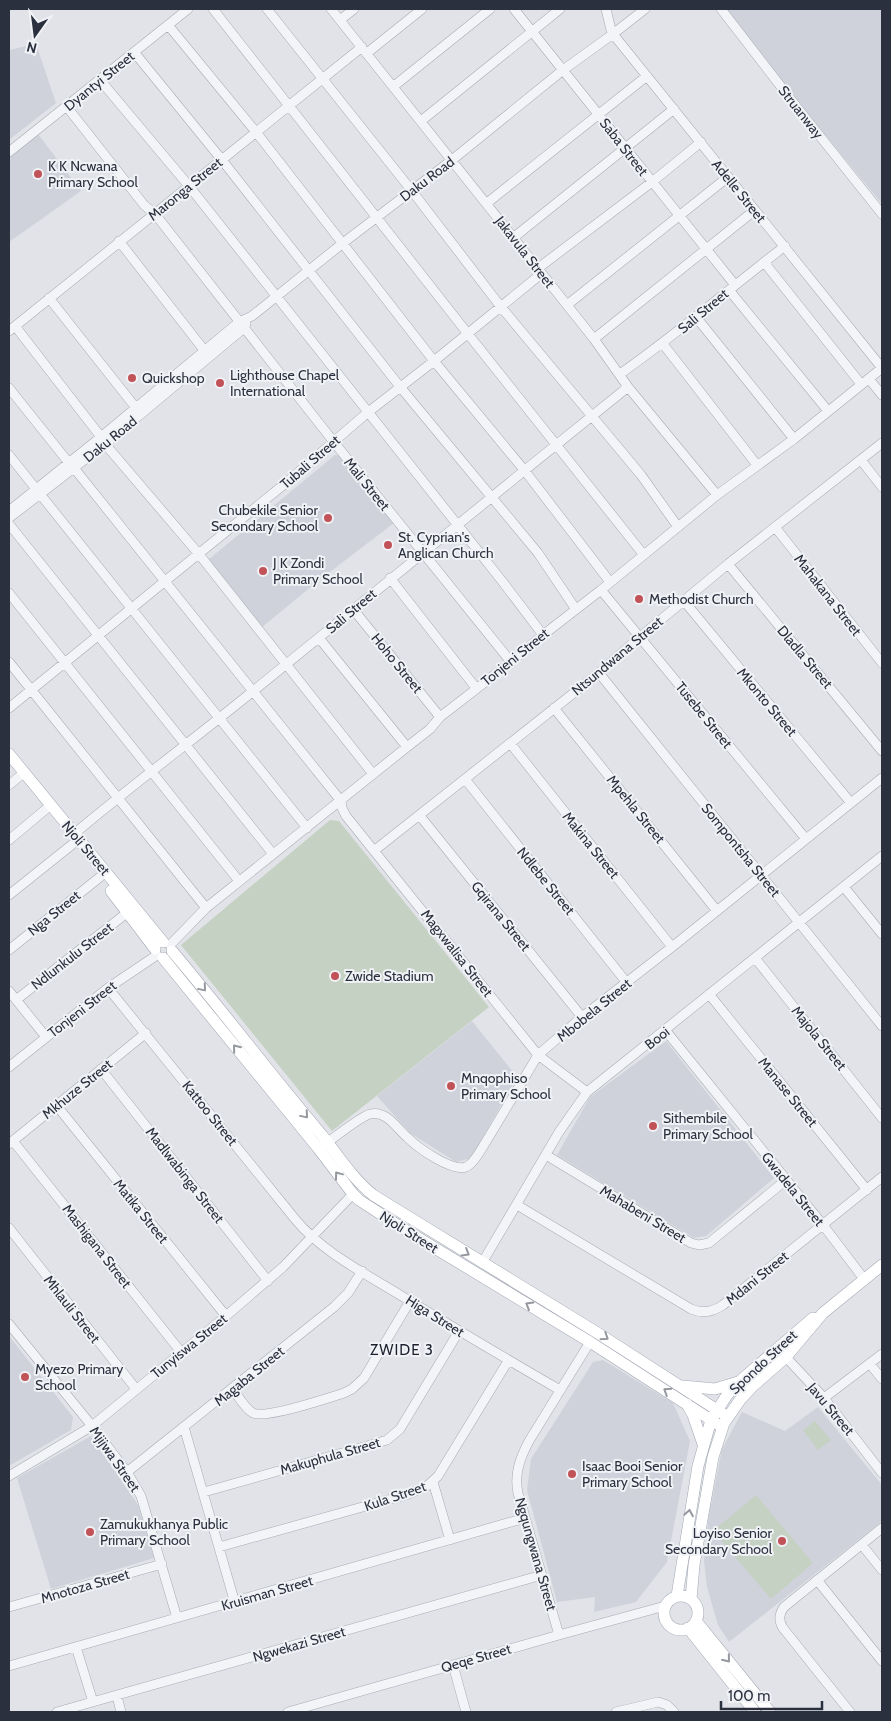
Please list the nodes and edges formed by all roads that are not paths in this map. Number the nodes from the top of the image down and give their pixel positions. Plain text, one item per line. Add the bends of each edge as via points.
1 (188, 9) edge
2 (213, 9) edge
3 (267, 9) edge
4 (331, 9) edge
5 (354, 9) edge
6 (422, 9) edge
7 (490, 9) edge
8 (514, 9) edge
9 (560, 9) edge
10 (606, 9) edge
11 (637, 9) edge
12 (645, 9) edge
13 (721, 9) edge
14 (340, 20) junction
15 (168, 25) junction
16 (532, 32) junction
17 (612, 32) junction
18 (364, 50) junction
19 (134, 52) junction
20 (563, 70) junction
21 (647, 76) junction
22 (322, 79) junction
23 (100, 80) junction
24 (394, 86) junction
25 (289, 106) junction
26 (67, 107) junction
27 (674, 109) junction
28 (598, 115) junction
29 (421, 121) junction
30 (256, 132) junction
31 (701, 142) junction
32 (625, 148) junction
33 (9, 152) edge
34 (222, 160) junction
35 (452, 160) junction
36 (728, 177) junction
37 (652, 182) junction
38 (189, 186) junction
39 (412, 191) junction
40 (487, 203) junction
41 (755, 210) junction
42 (155, 214) junction
43 (882, 214) edge
44 (679, 215) junction
45 (377, 217) junction
46 (513, 238) junction
47 (119, 241) junction
48 (343, 243) junction
49 (784, 246) junction
50 (706, 248) junction
51 (764, 262) junction
52 (310, 271) junction
53 (539, 272) junction
54 (732, 287) junction
55 (276, 297) junction
56 (49, 298) junction
57 (567, 305) junction
58 (501, 308) junction
59 (696, 317) junction
60 (241, 325) junction
61 (12, 329) edge
62 (468, 334) junction
63 (594, 339) junction
64 (663, 344) junction
65 (204, 350) junction
66 (434, 362) junction
67 (882, 368) edge
68 (620, 374) junction
69 (869, 379) junction
70 (861, 384) junction
71 (628, 387) junction
72 (9, 388) edge
73 (400, 388) junction
74 (882, 395) edge
75 (136, 408) junction
76 (828, 411) junction
77 (368, 413) junction
78 (591, 417) junction
79 (794, 439) junction
80 (103, 441) junction
81 (333, 441) junction
82 (882, 443) edge
83 (556, 444) junction
84 (9, 456) edge
85 (861, 460) junction
86 (757, 465) junction
87 (71, 466) junction
88 (525, 471) junction
89 (882, 487) edge
90 (38, 492) junction
91 (717, 495) junction
92 (493, 498) junction
93 (9, 511) edge
94 (9, 518) edge
95 (9, 524) edge
96 (458, 525) junction
97 (678, 527) junction
98 (775, 527) junction
99 (423, 552) junction
100 (198, 553) junction
101 (643, 554) junction
102 (728, 564) junction
103 (390, 578) junction
104 (165, 582) junction
105 (610, 582) junction
106 (601, 590) junction
107 (9, 593) edge
108 (684, 601) junction
109 (132, 608) junction
110 (575, 608) junction
111 (353, 609) junction
112 (98, 635) junction
113 (543, 635) junction
114 (640, 637) junction
115 (318, 638) junction
116 (9, 662) edge
117 (64, 662) junction
118 (511, 662) junction
119 (882, 663) edge
120 (286, 664) junction
121 (599, 673) junction
122 (476, 688) junction
123 (30, 689) junction
124 (252, 692) junction
125 (9, 708) edge
126 (554, 708) junction
127 (440, 717) junction
128 (218, 719) junction
129 (510, 743) junction
130 (186, 745) junction
131 (408, 747) junction
132 (882, 751) edge
133 (9, 754) edge
134 (9, 762) edge
135 (152, 772) junction
136 (374, 774) junction
137 (20, 776) junction
138 (882, 778) edge
139 (465, 779) junction
140 (9, 785) edge
141 (118, 798) junction
142 (341, 801) junction
143 (851, 803) junction
144 (46, 809) junction
145 (420, 816) junction
146 (307, 828) junction
147 (74, 838) junction
148 (806, 839) junction
149 (9, 840) edge
150 (375, 850) junction
151 (273, 854) junction
152 (882, 856) edge
153 (761, 876) junction
154 (100, 877) junction
155 (239, 881) junction
156 (844, 887) junction
157 (9, 895) edge
158 (206, 908) junction
159 (717, 911) junction
160 (128, 912) junction
161 (799, 922) junction
162 (882, 934) edge
163 (672, 947) junction
164 (9, 950) edge
165 (163, 950) junction
166 (755, 958) junction
167 (627, 983) junction
168 (108, 988) junction
169 (9, 990) edge
170 (710, 994) junction
171 (16, 1000) junction
172 (582, 1017) junction
173 (882, 1026) edge
174 (666, 1030) junction
175 (146, 1033) junction
176 (46, 1037) junction
177 (538, 1055) junction
178 (9, 1067) edge
179 (101, 1069) junction
180 (587, 1092) junction
181 (57, 1106) junction
182 (882, 1118) edge
183 (328, 1142) junction
184 (11, 1143) edge
185 (546, 1155) junction
186 (882, 1177) edge
187 (786, 1180) junction
188 (866, 1190) junction
189 (353, 1194) junction
190 (517, 1205) junction
191 (823, 1225) junction
192 (9, 1228) edge
193 (312, 1238) junction
194 (482, 1263) junction
195 (882, 1264) edge
196 (362, 1272) junction
197 (864, 1279) junction
198 (268, 1280) junction
199 (410, 1301) junction
200 (823, 1313) junction
201 (226, 1316) junction
202 (9, 1324) edge
203 (459, 1331) junction
204 (590, 1342) junction
205 (778, 1347) junction
206 (181, 1352) junction
207 (882, 1354) edge
208 (786, 1356) junction
209 (508, 1361) junction
210 (870, 1364) junction
211 (882, 1379) edge
212 (740, 1381) junction
213 (678, 1385) junction
214 (136, 1389) junction
215 (233, 1389) junction
216 (560, 1390) junction
217 (824, 1398) junction
218 (686, 1404) junction
219 (714, 1415) junction
220 (725, 1422) junction
221 (92, 1426) junction
222 (184, 1427) junction
223 (703, 1444) junction
224 (127, 1472) junction
225 (882, 1473) edge
226 (9, 1476) edge
227 (433, 1482) junction
228 (204, 1492) junction
229 (525, 1518) junction
230 (882, 1528) edge
231 (450, 1540) junction
232 (862, 1545) junction
233 (219, 1547) junction
234 (162, 1564) junction
235 (882, 1570) edge
236 (542, 1575) junction
237 (817, 1580) junction
238 (677, 1596) junction
239 (691, 1599) junction
240 (235, 1602) junction
241 (665, 1606) junction
242 (9, 1607) edge
243 (177, 1618) junction
244 (692, 1625) junction
245 (559, 1635) junction
246 (76, 1647) junction
247 (882, 1661) edge
248 (453, 1665) junction
249 (9, 1666) edge
250 (117, 1696) junction
251 (93, 1702) junction
252 (57, 1712) edge
253 (121, 1712) edge
254 (288, 1712) edge
255 (466, 1712) edge
256 (616, 1712) edge
257 (674, 1712) edge
258 (755, 1712) edge
259 (770, 1712) edge
260 (850, 1712) edge

1 - 15 street, Dyantyi Street
2 - 25 street
3 - 22 street
4 - 14 street, Jakavula Street
5 - 14 street
6 - 18 street, Maronga Street
7 - 24 street
8 - 16 street, Saba Street
9 - 16 street
10 - 17 street, Adelle Street
11 - 17 street, Daku Road
12 - 17 street, Daku Road
13 - 43 street, Struanway
14 - 18 street, Jakavula Street
15 - 19 street, Dyantyi Street
15 - 30 street
16 - 20 street, Saba Street
16 - 29 street
17 - 20 street, Daku Road
17 - 21 street, Adelle Street
18 - 22 street, Maronga Street
18 - 24 street, Jakavula Street
19 - 23 street, Dyantyi Street
19 - 34 street
20 - 28 street, Saba Street
20 - 35 street, Daku Road
21 - 27 street, Adelle Street
21 - 28 street
22 - 25 street, Maronga Street
22 - 39 street
23 - 26 street, Dyantyi Street
23 - 38 street
24 - 29 street, Jakavula Street
25 - 30 street, Maronga Street
25 - 45 street
26 - 33 street, Dyantyi Street
26 - 42 street, Mali Street via 144,205
27 - 31 street, Adelle Street
27 - 32 street
28 - 32 street, Saba Street
28 - 40 street
29 - 35 street, Jakavula Street
30 - 34 street, Maronga Street
30 - 48 street
31 - 36 street, Adelle Street
31 - 37 street, Tubali Street
32 - 37 street, Saba Street
32 - 46 street
34 - 38 street, Maronga Street
34 - 52 street
35 - 39 street, Daku Road
35 - 40 street, Jakavula Street
36 - 41 street, Adelle Street
36 - 44 street
37 - 44 street, Saba Street
37 - 53 street, Tubali Street
38 - 42 street, Maronga Street
38 - 55 street
39 - 45 street, Daku Road
39 - 58 street
40 - 46 street, Jakavula Street
41 - 49 street, Adelle Street
41 - 50 street
42 - 47 street, Maronga Street
42 - 60 street, Mali Street
44 - 50 street, Saba Street
44 - 57 street
45 - 48 street, Daku Road
45 - 62 street
46 - 53 street, Jakavula Street
47 - 56 street, Maronga Street
47 - 65 street
48 - 52 street, Daku Road
48 - 66 street
49 - 51 street, Sali Street
49 - 67 street, Adelle Street
50 - 54 street, Saba Street
50 - 63 street
51 - 54 street, Sali Street
51 - 70 street
52 - 55 street, Daku Road
52 - 73 street
53 - 57 street, Jakavula Street
53 - 58 street, Tubali Street
54 - 59 street, Sali Street
54 - 76 street, Saba Street
55 - 60 street, Daku Road
55 - 77 street
56 - 61 street, Maronga Street
56 - 75 street
57 - 63 street, Jakavula Street
58 - 62 street, Tubali Street
58 - 78 street
59 - 64 street, Sali Street
59 - 79 street
60 - 65 street, Daku Road
60 - 80 street, Daku Road
60 - 81 street, Mali Street
61 - 80 street
62 - 66 street, Tubali Street
62 - 83 street
63 - 68 street, Jakavula Street
64 - 68 street, Sali Street
64 - 86 street
65 - 75 street, Daku Road
66 - 73 street, Tubali Street
66 - 88 street
67 - 69 street, Tonjeni Street
68 - 71 street, Jakavula Street
69 - 70 street, Tonjeni Street
69 - 74 street
70 - 76 street, Tonjeni Street
71 - 78 street, Sali Street
71 - 91 street, Jakavula Street
72 - 87 street, Magxwalisa Street
73 - 77 street, Tubali Street
73 - 92 street
75 - 80 street, Daku Road
76 - 79 street, Tonjeni Street
77 - 81 street, Tubali Street
77 - 96 street
78 - 83 street, Sali Street
78 - 97 street
79 - 86 street, Tonjeni Street
80 - 87 street, Daku Road
80 - 100 street
81 - 99 street, Mali Street
81 - 100 street, Tubali Street
82 - 85 street, Ntsundwana Street
83 - 88 street, Sali Street
83 - 101 street
84 - 90 street
85 - 89 street
85 - 98 street, Ntsundwana Street
86 - 91 street, Tonjeni Street
87 - 90 street, Daku Road
87 - 104 street, Magxwalisa Street
88 - 92 street, Sali Street
88 - 105 street
90 - 93 street, Daku Road
90 - 94 street, Daku Road
90 - 109 street
91 - 97 street, Tonjeni Street
92 - 96 street, Sali Street
92 - 110 street via 538,553
95 - 112 street
96 - 99 street, Sali Street
96 - 113 street
97 - 101 street, Tonjeni Street
98 - 102 street, Ntsundwana Street
98 - 119 street, Mahakana Street
99 - 103 street, Sali Street
99 - 118 street, Mali Street
100 - 104 street, Tubali Street
100 - 120 street
101 - 105 street, Tonjeni Street
102 - 108 street, Ntsundwana Street
102 - 132 street, Dladla Street
103 - 111 street, Sali Street
103 - 122 street
104 - 109 street, Tubali Street
104 - 124 street, Magxwalisa Street
105 - 106 street, Tonjeni Street
106 - 110 street, Tonjeni Street
106 - 114 street, Tusebe Street
107 - 117 street
108 - 114 street, Ntsundwana Street
108 - 143 street, Mkonto Street
109 - 112 street, Tubali Street
109 - 128 street
110 - 113 street, Tonjeni Street
111 - 115 street, Sali Street
111 - 127 street, Hoho Street
112 - 117 street, Tubali Street
112 - 130 street
113 - 118 street, Tonjeni Street
114 - 121 street, Ntsundwana Street
114 - 148 street, Tusebe Street
115 - 120 street, Sali Street
115 - 131 street
116 - 123 street
117 - 123 street, Tubali Street
117 - 135 street
118 - 122 street, Tonjeni Street
120 - 124 street, Sali Street
120 - 136 street
121 - 126 street, Ntsundwana Street
121 - 153 street, Sompontsha Street
122 - 127 street, Tonjeni Street
123 - 125 street, Tubali Street
123 - 141 street
124 - 128 street, Sali Street
124 - 142 street, Magxwalisa Street
126 - 129 street, Ntsundwana Street
126 - 159 street, Mpehla Street
127 - 131 street, Tonjeni Street
128 - 130 street, Sali Street
128 - 146 street
129 - 139 street, Ntsundwana Street
129 - 163 street, Makina Street
130 - 135 street, Sali Street
130 - 151 street
131 - 136 street, Tonjeni Street
133 - 147 main road, Njoli Street
134 - 137 main road, Njoli Street
135 - 141 street, Sali Street
135 - 155 street
136 - 142 street, Tonjeni Street
137 - 140 street
137 - 144 main road, Njoli Street
138 - 143 street, Mbobela Street
139 - 145 street, Ntsundwana Street
139 - 167 street, Ndlebe Street
141 - 147 street, Sali Street
141 - 158 street
142 - 146 street, Tonjeni Street
142 - 150 street, Magxwalisa Street via 346,816
143 - 148 street, Mbobela Street
144 - 147 main road, Njoli Street
144 - 149 street
145 - 150 street, Ntsundwana Street
145 - 172 street, Gqirana Street
146 - 151 street, Tonjeni Street
147 - 154 main road, Njoli Street
147 - 157 street, Sali Street
147 - 165 main road, Njoli Street
148 - 153 street, Mbobela Street
150 - 177 street, Magxwalisa Street
151 - 155 street, Tonjeni Street
152 - 156 street, Booi
153 - 159 street, Mbobela Street
153 - 161 street, Sompontsha Street
154 - 160 main road, Njoli Street
154 - 164 street, Nga Street
155 - 158 street, Tonjeni Street
156 - 161 street, Booi
156 - 162 street
158 - 165 street, Tonjeni Street
159 - 163 street, Mbobela Street
160 - 165 main road, Njoli Street
160 - 171 street, Ndlunkulu Street
161 - 166 street, Booi
161 - 173 street, Sompontsha Street
163 - 167 street, Mbobela Street
165 - 168 street, Tonjeni Street
165 -> 183 main road, Njoli Street via 217,1005
189 -> 165 main road, Njoli Street
166 - 170 street, Booi
166 - 182 street, Majola Street
167 - 172 street, Mbobela Street
168 - 175 street, Kattoo Street
168 - 176 street, Tonjeni Street
169 - 171 street
170 - 174 street, Booi
170 - 188 street, Manase Street
171 - 176 street
172 - 177 street, Mbobela Street
174 - 180 street, Booi
174 - 187 street, Gwadela Street
175 - 179 street, Mkhuze Street
175 - 193 street, Kattoo Street
176 - 178 street, Tonjeni Street
177 - 180 street, Magxwalisa Street
177 - 183 street, Mbobela Street via 481,1150 467,1167 457,1168 446,1163 408,1139 383,1115 365,1116
179 - 181 street, Mkhuze Street
179 - 198 street, Madlwabinga Street
180 - 185 street, Booi
181 - 184 street, Mkhuze Street
181 - 201 street, Matika Street
183 -> 194 main road, Njoli Street via 373,1196
184 - 206 street, Mashigana Street
185 - 187 street, Mahabeni Street via 690,1243 699,1245 709,1243
185 - 190 street, Booi
186 - 188 street, Mdani Street
187 - 191 street, Gwadela Street
188 - 191 street, Mdani Street
189 - 193 street, Tunyiswa Street
204 -> 189 main road, Njoli Street via 382,1216
190 - 191 street, Mdani Street via 697,1312 716,1310
190 - 194 street, Booi
191 - 197 street, Gwadela Street
192 - 214 street, Mhlauli Street
193 - 196 street, Higa Street
193 - 198 street, Tunyiswa Street
194 -> 213 main road, Njoli Street
195 - 197 main road, Spondo Street
196 - 199 street, Higa Street
196 - 215 street, Magaba Street via 341,1301
197 - 200 main road, Spondo Street
198 - 201 street, Tunyiswa Street
199 - 203 street, Higa Street
199 - 215 street via 364,1378 352,1389 273,1413 259,1414 251,1411
200 - 205 main road, Spondo Street
200 - 208 main road, Spondo Street
201 - 206 street, Tunyiswa Street
202 - 221 street, Mjijwa Street
203 - 209 street, Higa Street
203 - 228 street, Makuphula Street via 405,1422 393,1436
204 - 216 street, Ngqungwana Street
218 -> 204 main road, Njoli Street
205 - 208 street, Javu Street
205 - 212 main road, Spondo Street
206 - 214 street, Tunyiswa Street
207 - 210 street
208 - 217 street, Javu Street
208 - 220 main road, Spondo Street via 753,1386
209 - 216 street, Higa Street
209 - 227 street, Kula Street
210 - 211 street
210 - 217 street
212 - 213 main road via 714,1389
212 - 219 main road, Spondo Street
213 - 219 main road, Njoli Street
214 - 221 street, Tunyiswa Street
215 - 222 street, Magaba Street
216 - 229 street, Ngqungwana Street via 529,1441 519,1465 517,1487
217 - 225 street, Javu Street
218 - 219 main road, Njoli Street
218 - 223 main road
219 - 220 main road, Njoli Street
219 - 223 main road, Spondo Street
220 - 239 main road, Spondo Street via 713,1457
221 - 224 street, Mjijwa Street
221 - 226 street, Tunyiswa Street
222 - 224 street, Magaba Street
222 - 228 street
238 -> 223 main road, Spondo Street
224 - 234 street, Mjijwa Street via 145,1506
227 - 231 street
227 - 233 street, Kula Street via 409,1494
228 - 233 street
229 - 231 street, Kruisman Street
229 - 236 street, Ngqungwana Street
230 - 232 street
231 - 240 street, Kruisman Street
232 - 235 street
232 - 237 street
233 - 240 street
234 - 242 street, Mnotoza Street
234 - 243 street, Mjijwa Street
236 - 245 street, Ngqungwana Street
236 - 250 street, Ngwekazi Street
237 - 247 street
237 - 260 street via 780,1612 781,1624
238 - 239 main road
238 - 241 main road
239 - 244 main road via 698,1609
240 - 243 street, Kruisman Street
241 - 244 main road via 664,1618 669,1625 680,1630
241 - 245 street, Qeqe Street
243 - 246 street, Kruisman Street
244 - 258 main road
244 -> 259 main road
245 - 248 street, Qeqe Street
246 - 249 street, Kruisman Street
246 - 251 street
248 - 254 street, Qeqe Street
248 - 255 street
250 - 251 street, Ngwekazi Street
250 - 253 street
251 - 252 street, Ngwekazi Street
256 - 257 street via 658,1702

